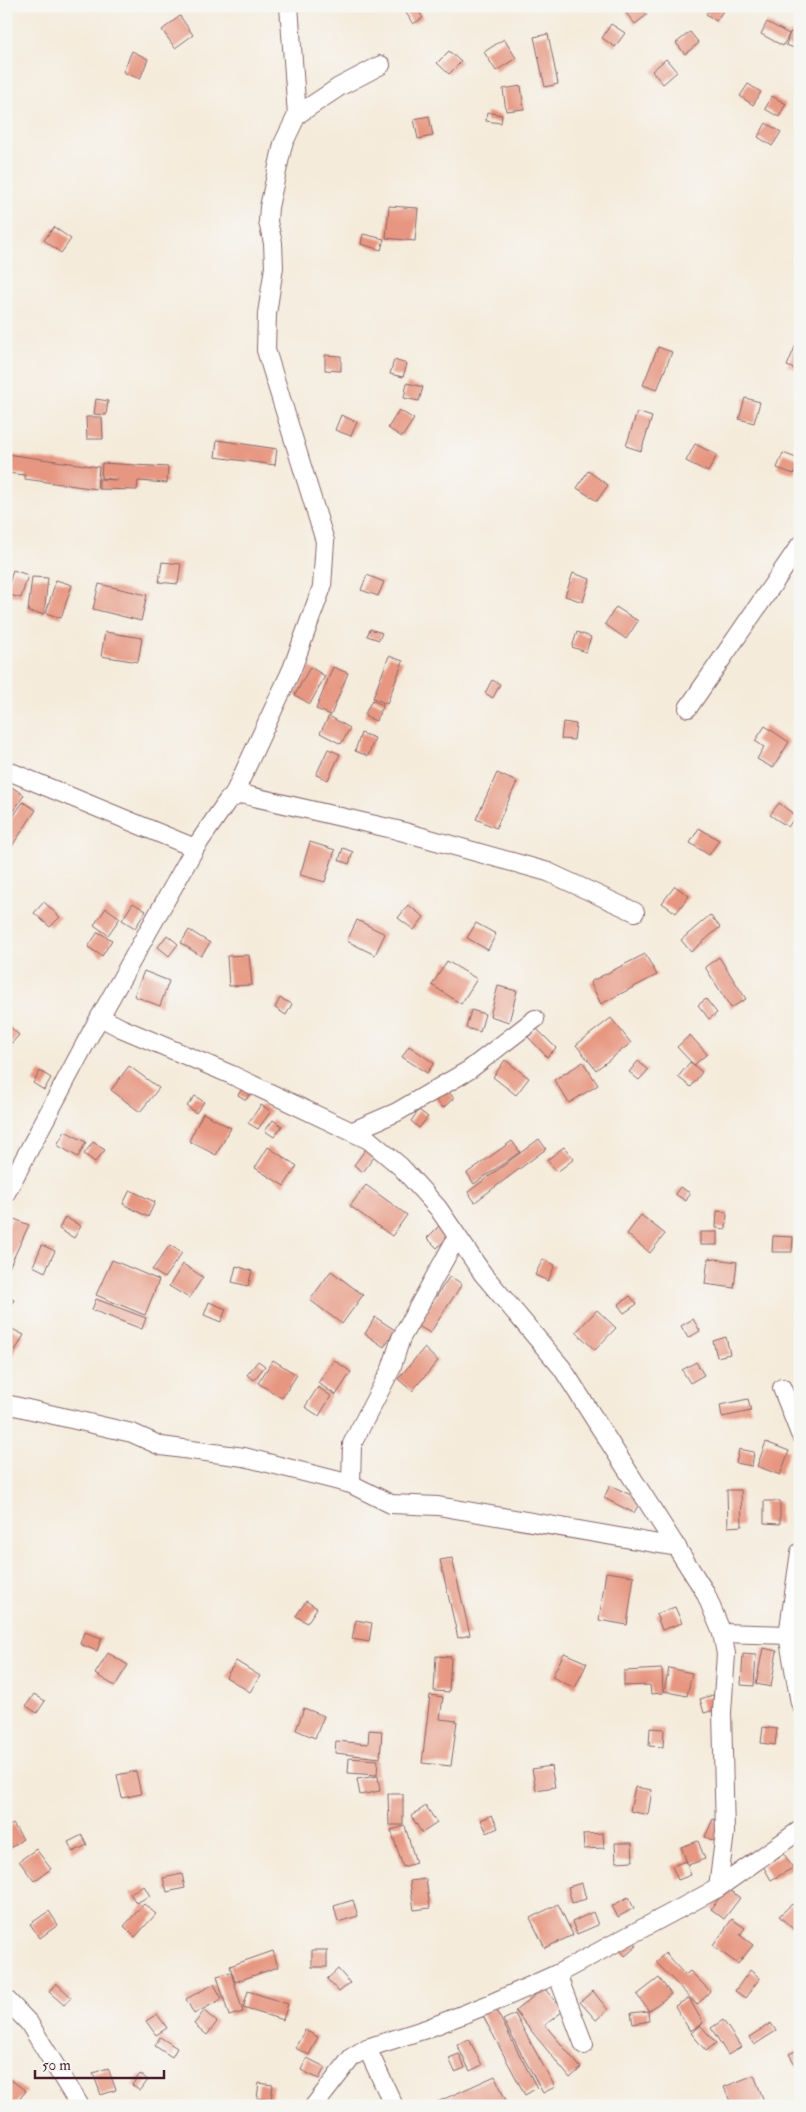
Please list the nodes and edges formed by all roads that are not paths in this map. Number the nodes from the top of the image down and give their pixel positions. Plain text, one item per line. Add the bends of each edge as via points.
1 (289, 6) edge
2 (381, 65) dead end
3 (296, 115) junction
4 (800, 545) edge
5 (688, 708) dead end
6 (6, 770) edge
7 (233, 796) junction
8 (195, 848) junction
9 (635, 912) dead end
10 (100, 1017) junction
11 (535, 1019) dead end
12 (353, 1131) junction
13 (6, 1193) edge
14 (457, 1237) junction
15 (782, 1388) dead end
16 (6, 1404) edge
17 (800, 1434) edge
18 (351, 1484) junction
19 (677, 1547) junction
20 (800, 1552) edge
21 (722, 1633) junction
22 (788, 1636) junction
23 (800, 1704) edge
24 (800, 1830) edge
25 (718, 1888) junction
26 (557, 1974) junction
27 (6, 1999) edge
28 (584, 2045) dead end
29 (366, 2048) junction
30 (80, 2106) edge
31 (314, 2106) edge
32 (394, 2106) edge

1 - 3 street
2 - 3 street
3 - 7 street via 282,144 269,207 274,267 266,350 325,541 322,587 292,669
4 - 5 street
6 - 8 street
7 - 8 street
7 - 9 street via 257,797 388,828 548,872
8 - 10 street
10 - 12 street
10 - 13 street
11 - 12 street via 469,1070 397,1112
12 - 14 street via 369,1140 401,1168 438,1208
14 - 18 street via 401,1338 391,1369 352,1444
14 - 19 street via 482,1274 562,1368
15 - 17 street
16 - 18 street via 132,1433 162,1446 244,1457
18 - 19 street via 391,1504 438,1506
19 - 21 street via 706,1592
20 - 22 street
21 - 22 street
21 - 25 street via 726,1654 722,1712 725,1832
22 - 23 street
24 - 25 street
25 - 26 street
26 - 28 street
26 - 29 street via 426,2029
27 - 30 street via 29,2022
29 - 31 street via 352,2057
29 - 32 street

